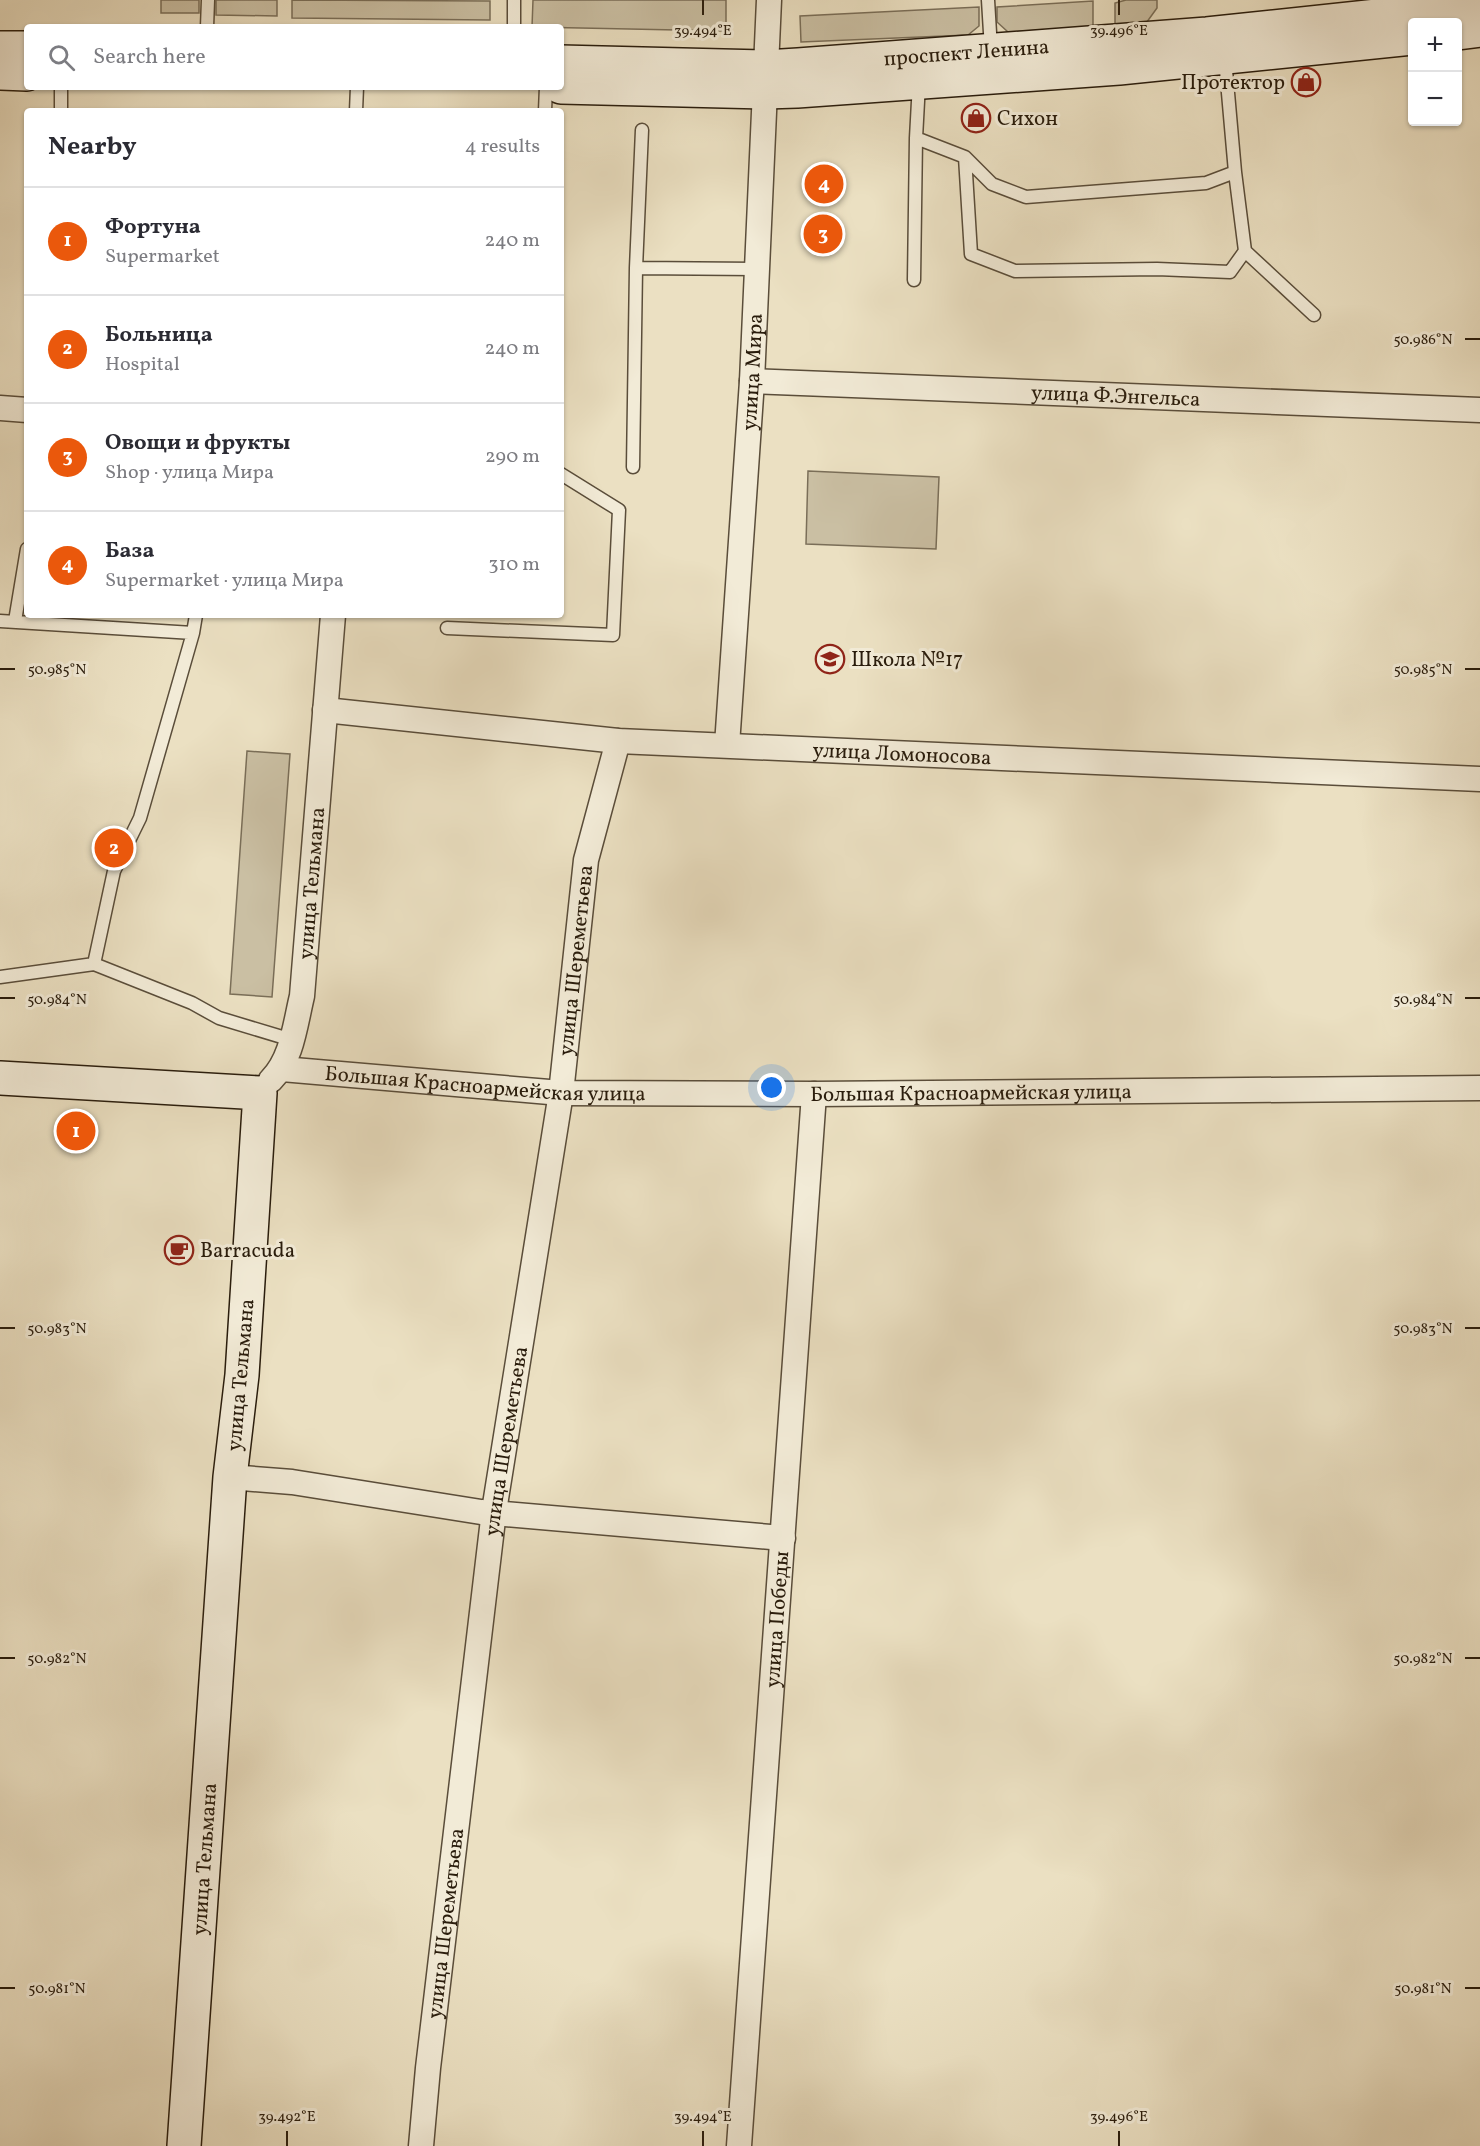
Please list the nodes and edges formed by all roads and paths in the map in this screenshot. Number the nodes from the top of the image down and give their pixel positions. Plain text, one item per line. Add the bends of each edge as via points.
1 (208, 0) edge
2 (514, 0) edge
3 (769, 0) edge
4 (988, 0) edge
5 (1480, 5) edge
6 (207, 24) edge
7 (513, 24) edge
8 (1480, 30) edge
9 (1462, 32) edge
10 (1408, 39) edge
11 (0, 48) edge
12 (24, 48) edge
13 (1225, 58) junction
14 (564, 62) edge
15 (992, 64) junction
16 (0, 73) edge
17 (24, 74) edge
18 (765, 79) junction
19 (919, 82) junction
20 (564, 87) edge
21 (62, 90) edge
22 (357, 90) edge
23 (546, 90) edge
24 (61, 108) edge
25 (356, 108) edge
26 (545, 108) edge
27 (642, 130) dead end
28 (916, 138) junction
29 (965, 157) junction
30 (1235, 172) junction
31 (1245, 251) junction
32 (636, 268) junction
33 (757, 269) junction
34 (914, 280) dead end
35 (1314, 315) dead end
36 (752, 381) junction
37 (0, 408) edge
38 (24, 410) edge
39 (1480, 410) edge
40 (633, 467) dead end
41 (564, 476) edge
42 (24, 567) edge
43 (196, 618) edge
44 (333, 618) edge
45 (0, 621) edge
46 (15, 621) junction
47 (447, 628) dead end
48 (193, 633) junction
49 (325, 710) junction
50 (618, 741) junction
51 (728, 745) junction
52 (1480, 779) edge
53 (94, 964) junction
54 (0, 977) edge
55 (292, 1040) junction
56 (282, 1069) junction
57 (0, 1078) edge
58 (1480, 1088) edge
59 (260, 1093) junction
60 (561, 1093) junction
61 (814, 1094) junction
62 (230, 1477) junction
63 (494, 1511) junction
64 (783, 1538) junction
65 (184, 2146) edge
66 (421, 2146) edge
67 (739, 2146) edge

1 - 6 lane
2 - 7 lane
3 - 18 street, улица Мира
4 - 15 lane
5 - 15 main road, проспект Ленина via 1207,34
8 - 9 main road
10 - 13 main road, проспект Ленина
11 - 12 main road
13 - 15 main road, проспект Ленина via 1119,68
13 - 30 lane
14 - 18 main road, проспект Ленина
15 - 18 main road, проспект Ленина
15 - 19 main road, проспект Ленина
16 - 17 main road
18 - 19 main road, проспект Ленина
18 - 20 main road, проспект Ленина
18 - 33 street, улица Мира
19 - 28 lane
21 - 24 lane
22 - 25 lane
23 - 26 lane
27 - 32 lane
28 - 29 lane
28 - 34 lane
29 - 30 lane via 992,184 1026,197 1206,183
29 - 31 lane via 971,254 1015,271 1230,272
30 - 31 lane
31 - 35 lane
32 - 33 lane
32 - 40 lane
33 - 36 street, улица Мира
36 - 39 street, улица Ф.Энгельса
36 - 51 street, улица Мира
37 - 38 street
41 - 47 lane via 619,510 613,635
42 - 46 lane
43 - 48 lane
44 - 49 street, улица Тельмана
45 - 46 lane
46 - 48 lane
48 - 53 lane via 140,818 114,871
49 - 50 street, улица Ломоносова
49 - 55 street, улица Тельмана via 302,996
50 - 51 street, улица Ломоносова
50 - 60 street, улица Шереметьева via 585,860
51 - 52 street, улица Ломоносова
53 - 54 lane
53 - 55 lane via 192,1003 219,1018
55 - 56 street, улица Тельмана
56 - 59 street, улица Тельмана
56 - 60 street, Большая Красноармейская улица
57 - 59 main road
58 - 61 street, Большая Красноармейская улица
59 - 62 main road, улица Тельмана via 242,1375
60 - 61 street, Большая Красноармейская улица
60 - 63 street, улица Шереметьева
61 - 64 street, улица Победы
62 - 63 street
62 - 65 main road, улица Тельмана
63 - 64 street
63 - 66 street, улица Шереметьева
64 - 67 street, улица Победы

